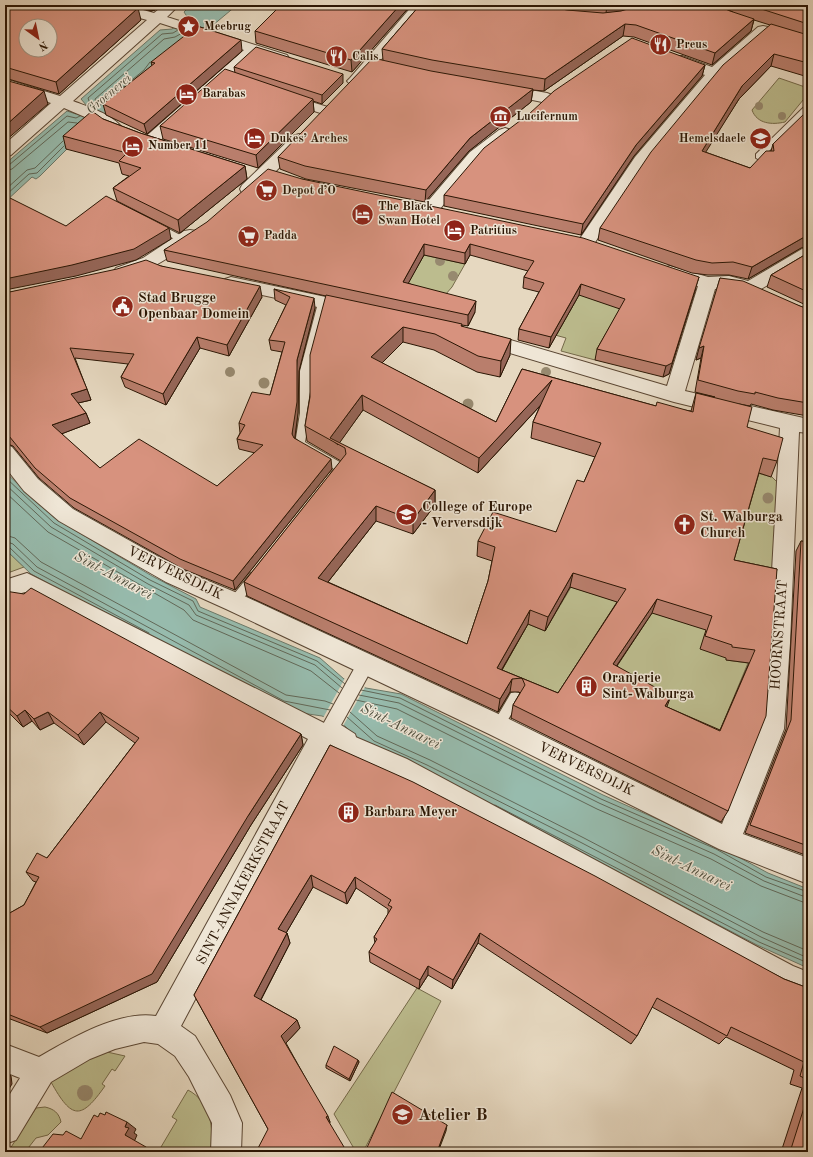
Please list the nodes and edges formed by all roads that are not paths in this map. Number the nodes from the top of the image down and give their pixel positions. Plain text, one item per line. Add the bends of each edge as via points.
1 (109, 5) edge
2 (172, 5) edge
3 (421, 5) edge
4 (158, 19) junction
5 (748, 25) edge
6 (763, 30) junction
7 (778, 34) edge
8 (254, 49) junction
9 (664, 54) edge
10 (298, 62) edge
11 (714, 73) junction
12 (222, 76) junction
13 (237, 81) edge
14 (5, 84) edge
15 (488, 87) edge
16 (342, 92) junction
17 (280, 96) edge
18 (70, 105) junction
19 (808, 108) edge
20 (531, 112) edge
21 (515, 126) edge
22 (5, 152) edge
23 (766, 160) edge
24 (242, 170) edge
25 (270, 175) junction
26 (237, 199) edge
27 (450, 215) edge
28 (146, 220) edge
29 (205, 225) edge
30 (183, 240) junction
31 (586, 244) edge
32 (808, 253) edge
33 (149, 262) junction
34 (652, 266) edge
35 (171, 270) edge
36 (105, 276) edge
37 (217, 280) edge
38 (708, 284) junction
39 (750, 288) junction
40 (769, 297) edge
41 (323, 303) junction
42 (369, 312) edge
43 (464, 333) edge
44 (674, 395) junction
45 (799, 424) edge
46 (5, 452) edge
47 (326, 486) edge
48 (263, 566) edge
49 (5, 589) edge
50 (234, 602) junction
51 (360, 674) junction
52 (515, 697) edge
53 (498, 726) junction
54 (328, 728) junction
55 (728, 840) junction
56 (808, 871) edge
57 (808, 986) edge
58 (163, 1031) junction
59 (5, 1058) edge
60 (41, 1072) junction
61 (5, 1129) edge
62 (226, 1152) edge

1 - 4 street
2 - 4 street
3 - 16 street via 377,65
4 - 8 street
4 - 18 street
5 - 6 street
6 - 7 street
6 - 11 street
8 - 10 street
8 - 12 street
9 - 11 street
11 - 31 street via 641,160
12 - 13 street
12 - 18 street via 144,140 113,128 101,119
14 - 18 street
15 - 20 street via 553,94
16 - 17 street
16 - 25 street
18 - 22 street
19 - 23 lane via 759,156
21 - 27 street via 476,155 421,209
24 - 25 street
25 - 26 street
28 - 30 lane
29 - 30 street
30 - 33 street
32 - 39 street
33 - 35 street
33 - 36 street
34 - 38 street
37 - 41 street
38 - 39 street via 729,282
38 - 44 street
39 - 40 street
41 - 42 street
41 - 47 lane via 304,371 305,412 300,444 341,468
43 - 44 street
44 - 45 street via 734,411
45 - 55 street, HOORNSTRAAT via 772,729
46 - 50 street, VERVERSDIJK via 31,485 66,515 174,576
48 - 50 lane
49 - 54 street via 27,582
50 - 51 street, VERVERSDIJK
51 - 53 street, VERVERSDIJK
51 - 54 street, SINT-ANNAKERKSTRAAT
52 - 53 lane
53 - 55 street, VERVERSDIJK
54 - 57 street via 370,755 398,767 785,977
54 - 58 street, SINT-ANNAKERKSTRAAT
55 - 56 street, VERVERSDIJK
58 - 60 street via 144,1028 114,1035 80,1049
58 - 62 street via 185,1046 220,1104 227,1123
59 - 60 street
60 - 61 street

